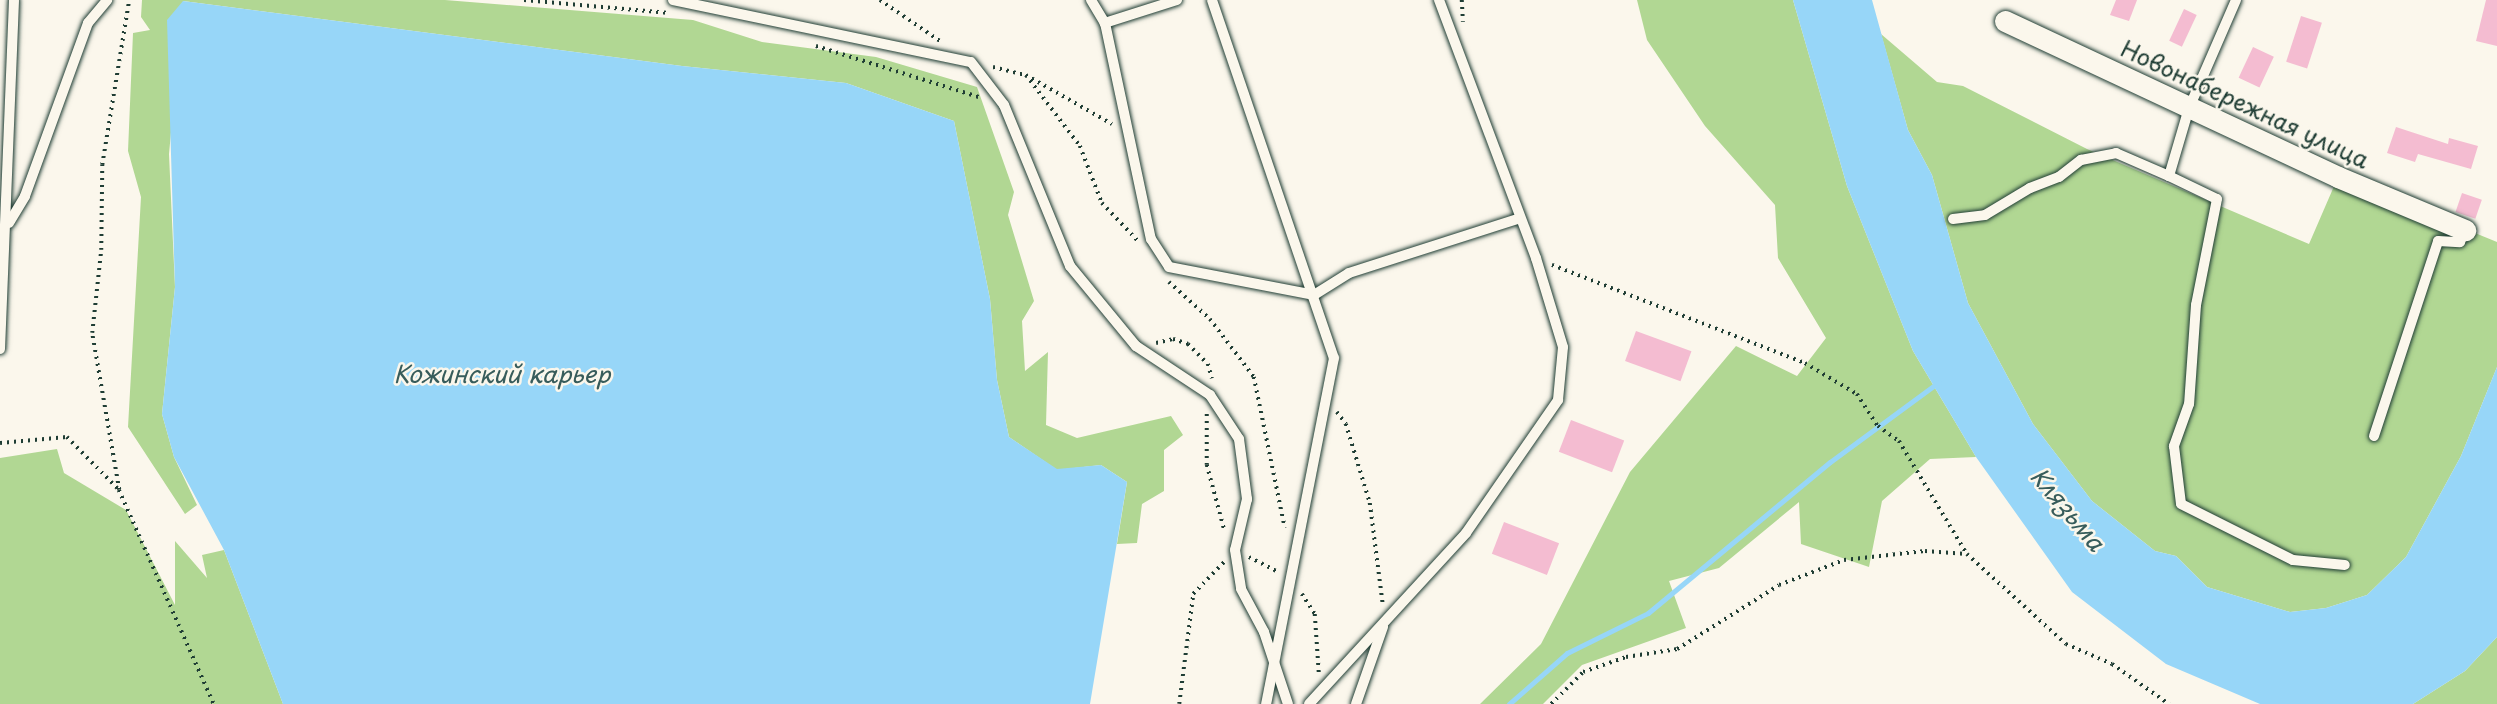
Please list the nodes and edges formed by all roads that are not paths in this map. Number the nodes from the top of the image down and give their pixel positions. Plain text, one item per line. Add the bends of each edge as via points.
1 (14, 0) edge
2 (107, 0) edge
3 (673, 0) edge
4 (1091, 0) edge
5 (1177, 0) edge
6 (1212, 0) edge
7 (1438, 0) edge
8 (2236, 0) edge
9 (2005, 21) dead end
10 (1105, 23) junction
11 (2189, 108) junction
12 (2169, 176) junction
13 (1517, 219) junction
14 (1953, 219) dead end
15 (6, 227) junction
16 (2465, 230) joint
17 (0, 238) edge
18 (1314, 295) junction
19 (0, 349) edge
20 (2374, 436) dead end
21 (2345, 565) dead end
22 (1385, 621) junction
23 (1273, 659) junction
24 (1266, 704) edge
25 (1288, 704) edge
26 (1309, 704) edge
27 (1356, 704) edge

1 - 15 lane
2 - 15 lane via 88,23 25,196
3 - 23 lane via 971,62 1003,105 1070,266 1136,346 1210,395 1239,439 1247,499 1235,550 1241,589
4 - 10 lane
5 - 10 lane
6 - 18 lane
7 - 13 lane
8 - 11 lane
9 - 11 street, Новонабережная улица
10 - 18 lane via 1151,239 1169,267
11 - 12 lane
11 - 16 street, Новонабережная улица
12 - 14 lane via 2116,153 2092,157 1985,215
12 - 21 lane via 2217,199 2196,305 2189,404 2174,446 2181,504 2293,560
13 - 18 lane via 1349,273
13 - 22 lane via 1536,258 1563,347 1558,400 1466,533
15 - 17 lane
15 - 19 lane
16 - 20 lane via 2460,242 2438,241
18 - 23 lane via 1334,358
22 - 26 lane
22 - 27 lane
23 - 24 lane
23 - 25 lane

